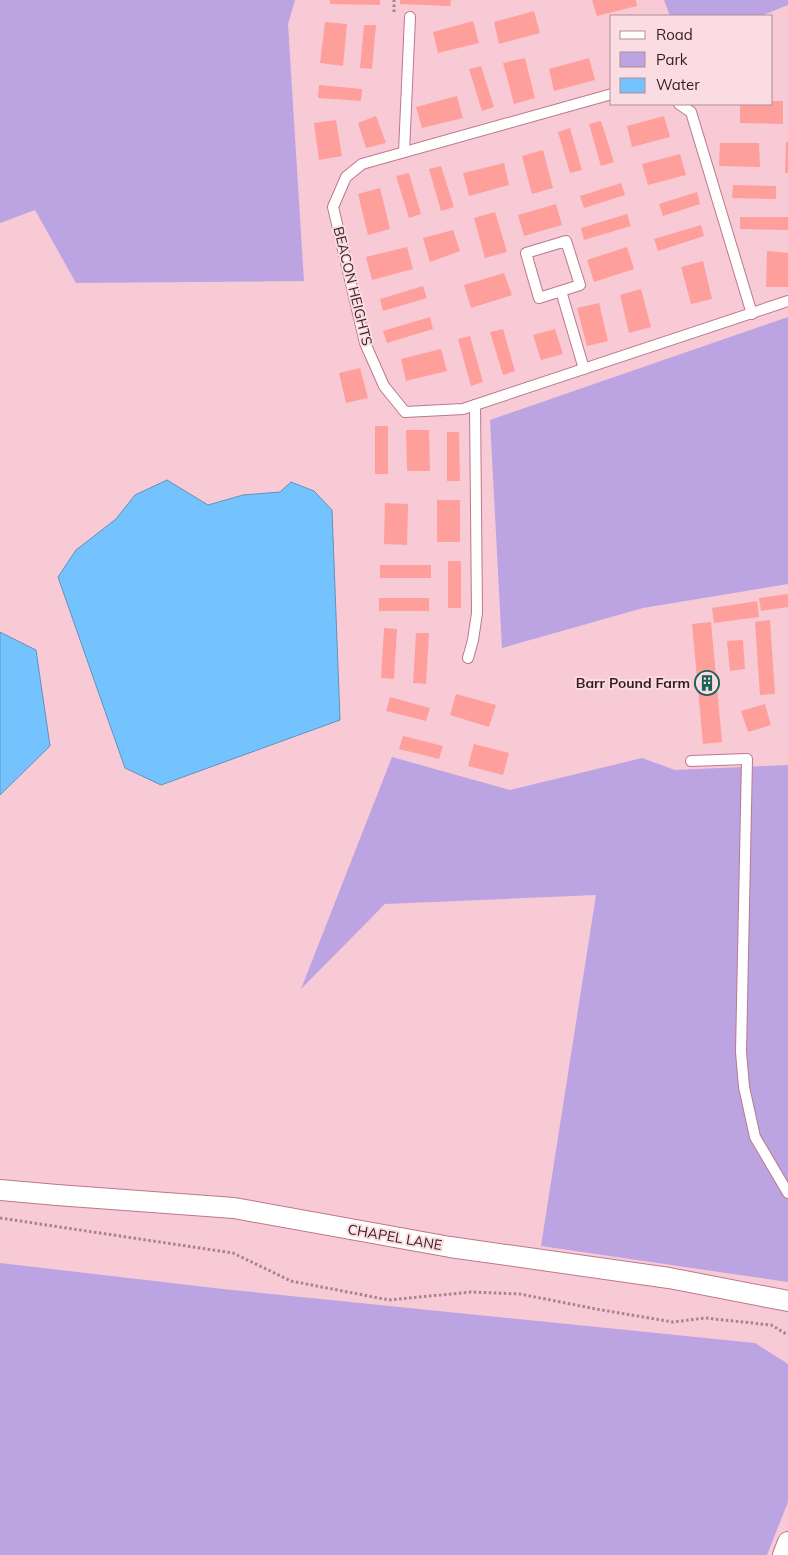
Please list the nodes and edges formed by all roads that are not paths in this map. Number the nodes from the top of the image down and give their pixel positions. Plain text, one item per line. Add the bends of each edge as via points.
1 (410, 17) dead end
2 (610, 95) edge
3 (680, 105) edge
4 (404, 152) junction
5 (561, 291) junction
6 (788, 301) edge
7 (752, 314) junction
8 (584, 369) junction
9 (475, 405) junction
10 (468, 658) dead end
11 (691, 760) dead end
12 (0, 1190) edge
13 (788, 1193) edge
14 (788, 1301) edge
15 (788, 1542) edge
16 (783, 1555) edge

1 - 4 lane
2 - 4 lane, BEACON HEIGHTS
3 - 7 lane via 691,112
4 - 9 lane, BEACON HEIGHTS via 362,164 346,177 333,207 365,343 384,386 405,412 463,409
5 - 5 lane via 539,298 526,253 566,241 580,286
5 - 8 lane
6 - 7 lane, BEACON HEIGHTS
7 - 8 lane, BEACON HEIGHTS
8 - 9 lane, BEACON HEIGHTS
9 - 10 lane via 476,613
11 - 13 lane via 747,759 741,1052 744,1087 755,1138
12 - 14 street, CHAPEL LANE via 234,1208 450,1247 669,1278
15 - 16 street

